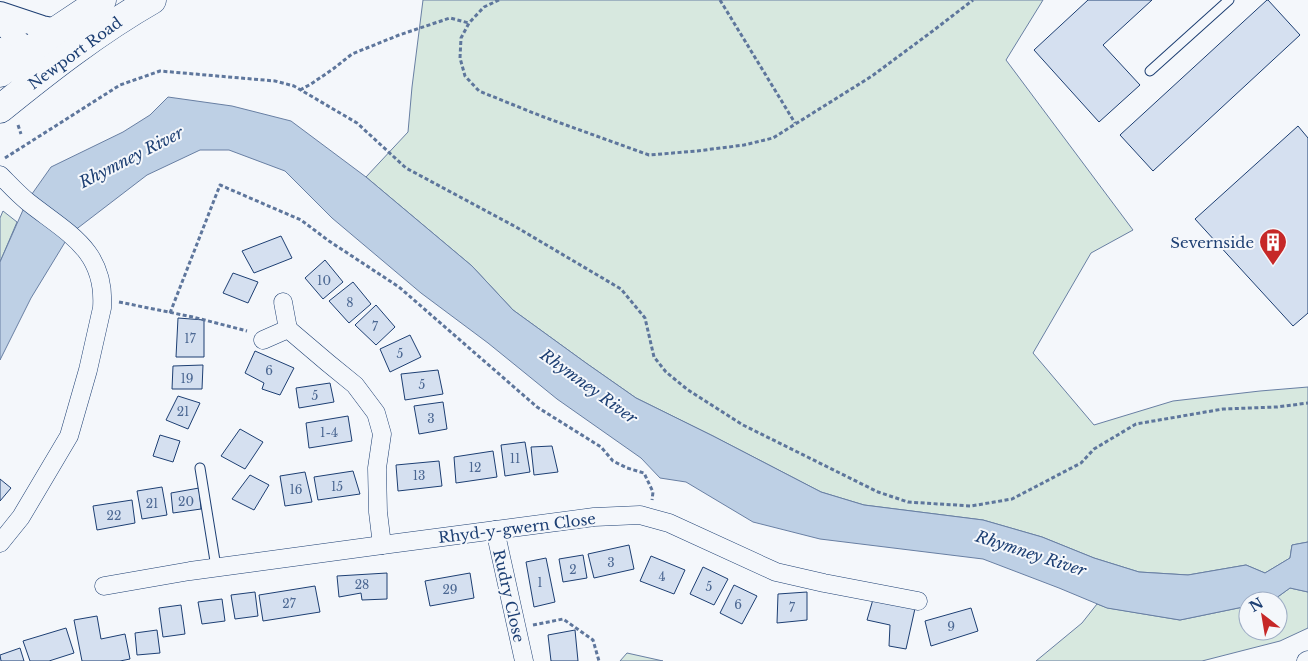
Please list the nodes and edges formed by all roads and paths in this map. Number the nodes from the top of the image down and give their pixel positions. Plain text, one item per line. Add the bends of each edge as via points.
1 (102, 0) edge
2 (152, 0) edge
3 (498, 0) edge
4 (720, 0) edge
5 (973, 0) edge
6 (1229, 0) edge
7 (0, 13) edge
8 (0, 19) edge
9 (469, 23) junction
10 (58, 30) junction
11 (10, 60) edge
12 (1150, 71) dead end
13 (37, 79) junction
14 (300, 90) junction
15 (0, 109) edge
16 (795, 123) junction
17 (0, 161) edge
18 (0, 175) edge
19 (102, 299) junction
20 (283, 302) dead end
21 (170, 312) junction
22 (288, 329) junction
23 (263, 340) joint
24 (1308, 403) edge
25 (200, 468) dead end
26 (651, 518) junction
27 (495, 530) junction
28 (0, 543) edge
29 (382, 545) junction
30 (216, 567) junction
31 (104, 586) dead end
32 (918, 601) dead end
33 (516, 628) junction
34 (524, 661) edge
35 (599, 661) edge

1 - 10 main road, Newport Road
2 - 13 main road, Newport Road
3 - 9 path via 484,7
4 - 16 path
5 - 16 path via 872,76
6 - 12 lane
7 - 10 street
8 - 11 street
9 - 14 path via 450,18 352,54
9 - 16 path via 461,38 460,58 465,76 479,91 649,155 744,145 773,138
10 - 11 main road, Newport Road
11 - 13 street
13 - 15 main road, Newport Road
14 - 17 path via 275,80 160,71 120,85
14 - 24 path via 357,123 406,168 622,289 646,318 654,357 688,390 743,425 878,492 908,502 971,506 1012,499 1082,463 1094,450 1136,424 1223,409
18 - 19 street via 90,255 97,268
19 - 21 path
19 - 28 street via 88,370 69,436 22,517
20 - 22 street
21 - 23 path via 255,333
21 - 26 path via 220,185 301,220 329,242 400,287 537,407 601,447 613,461 644,473 653,492
22 - 23 street
22 - 29 street via 356,385 376,413 382,434 377,468
25 - 30 lane
26 - 27 street, Rhyd-y-gwern Close via 640,515 594,517
26 - 32 street, Rhyd-y-gwern Close via 669,523 776,572
27 - 29 street, Rhyd-y-gwern Close
27 - 33 street, Rudry Close
29 - 30 street, Rhyd-y-gwern Close
30 - 31 street, Rhyd-y-gwern Close
33 - 34 street, Rudry Close
33 - 35 path via 563,619 594,640

